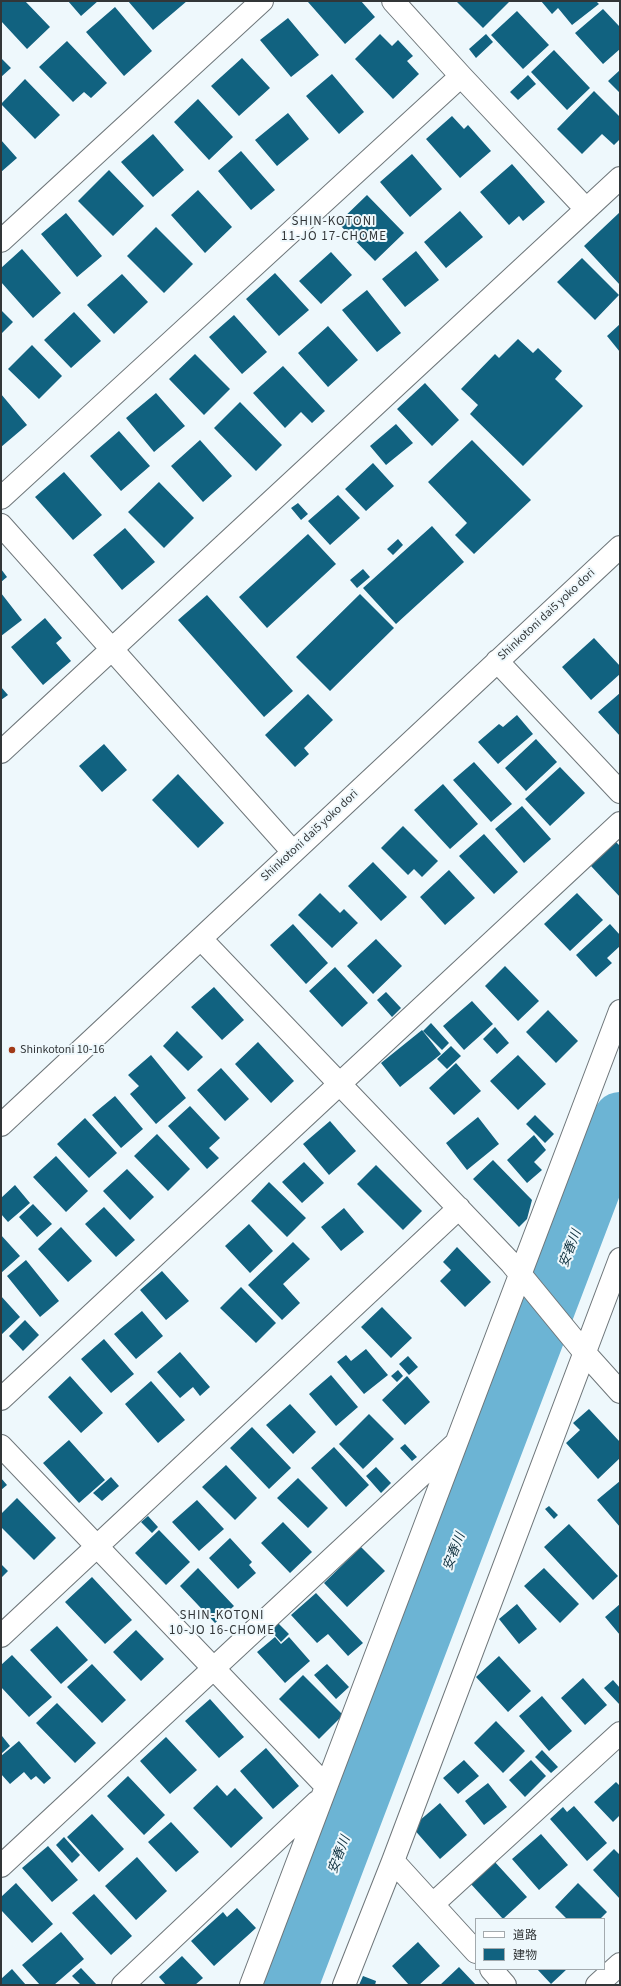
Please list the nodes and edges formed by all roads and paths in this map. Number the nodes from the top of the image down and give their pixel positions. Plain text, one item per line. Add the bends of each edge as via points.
1 (262, 1) edge
2 (393, 1) edge
3 (461, 76) junction
4 (620, 178) edge
5 (586, 210) junction
6 (1, 241) edge
7 (1, 498) edge
8 (1, 525) edge
9 (620, 547) edge
10 (112, 649) junction
11 (498, 661) junction
12 (1, 752) edge
13 (620, 792) edge
14 (620, 823) edge
15 (293, 852) junction
16 (200, 939) junction
17 (620, 1011) edge
18 (340, 1085) junction
19 (1, 1125) edge
20 (459, 1208) junction
21 (620, 1259) edge
22 (526, 1282) junction
23 (584, 1352) junction
24 (620, 1392) edge
25 (1, 1399) edge
26 (458, 1440) junction
27 (1, 1446) edge
28 (98, 1547) junction
29 (1, 1636) edge
30 (214, 1669) junction
31 (620, 1733) edge
32 (324, 1792) junction
33 (393, 1861) junction
34 (1, 1866) edge
35 (433, 1904) junction
36 (475, 1951) edge
37 (620, 1964) edge
38 (492, 1970) edge
39 (123, 1985) edge
40 (251, 1985) edge
41 (344, 1985) edge
42 (505, 1985) edge
43 (597, 1985) edge

1 - 6 street
2 - 3 street
3 - 5 street
3 - 7 street
4 - 5 street
5 - 10 street
8 - 10 street
9 - 11 street, Shinkotoni dai5 yoko dori
10 - 12 street
10 - 15 street
11 - 13 street
11 - 15 street, Shinkotoni dai5 yoko dori
14 - 18 street
15 - 16 street, Shinkotoni dai5 yoko dori
16 - 18 street
16 - 19 street, Shinkotoni dai5 yoko dori
17 - 22 street
18 - 20 street
18 - 25 street
20 - 22 street
20 - 28 street
21 - 23 street
22 - 23 street
22 - 26 street
23 - 24 street
23 - 33 street
26 - 30 street
26 - 32 street
27 - 28 street
28 - 29 street
28 - 30 street
30 - 32 street
30 - 34 street
31 - 35 street
32 - 39 street
32 - 40 street
33 - 35 street
33 - 41 street
35 - 36 street
37 - 43 street
38 - 42 street

